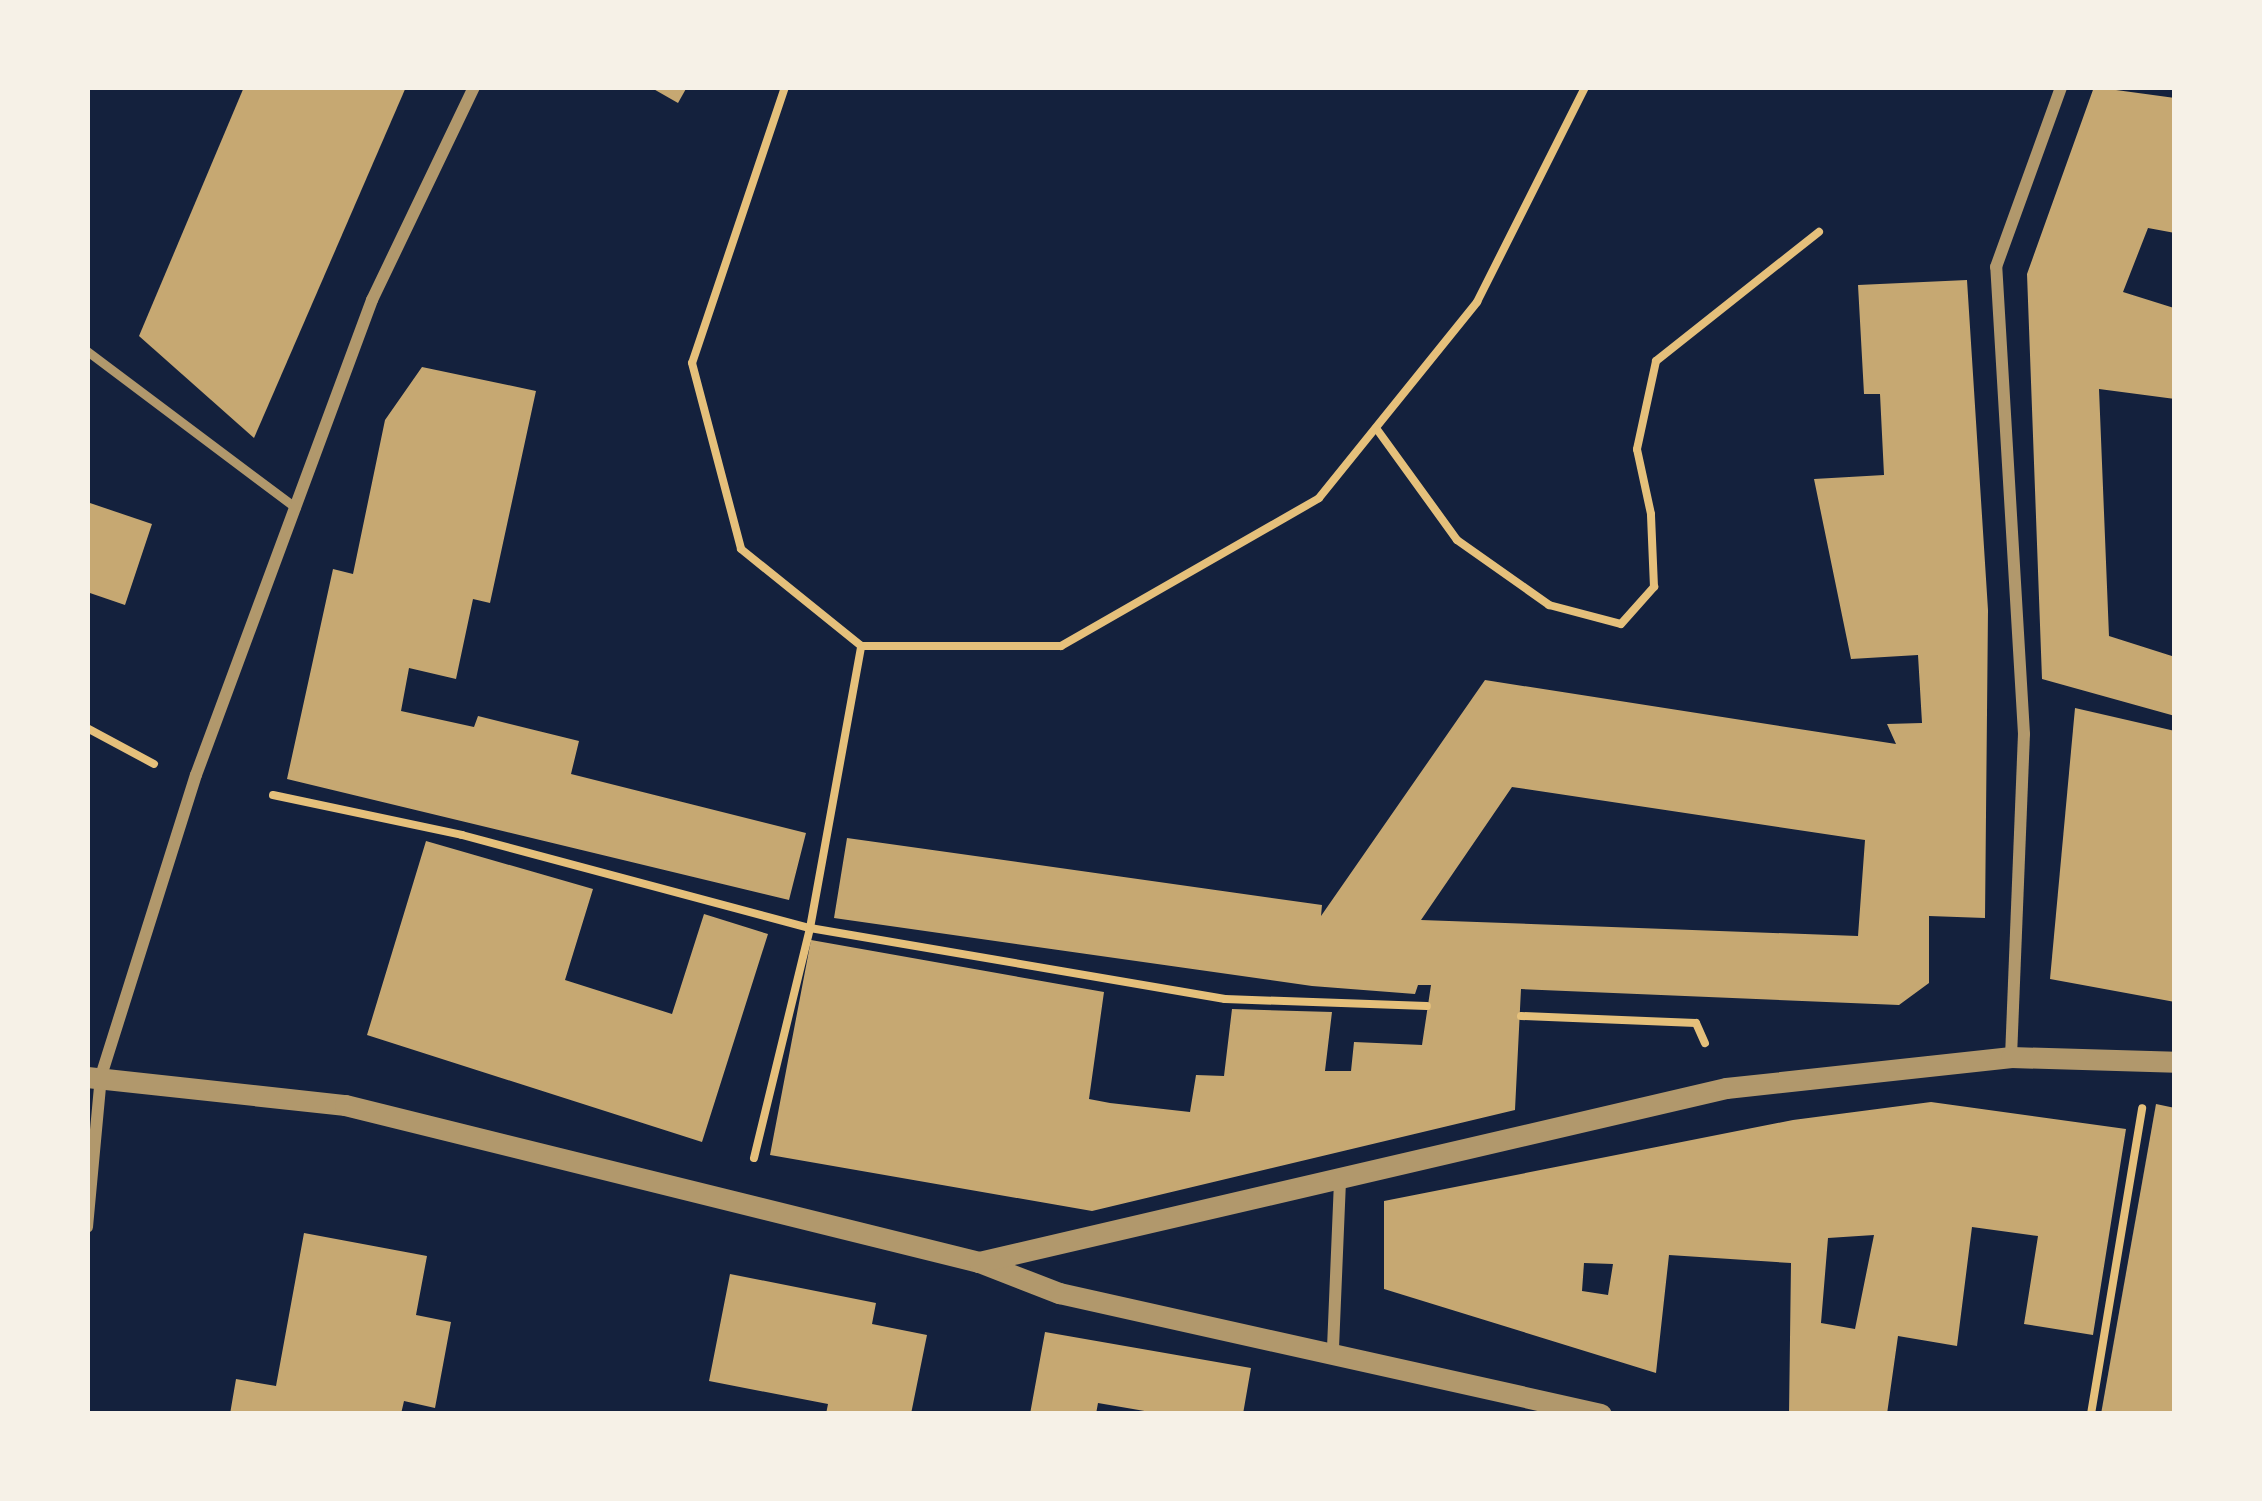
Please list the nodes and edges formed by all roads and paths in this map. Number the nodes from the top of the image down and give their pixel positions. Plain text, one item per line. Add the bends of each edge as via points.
1 (474, 87) edge
2 (785, 87) edge
3 (1585, 87) edge
4 (2061, 87) edge
5 (1819, 232) dead end
6 (87, 351) edge
7 (1376, 428) junction
8 (296, 508) junction
9 (861, 646) junction
10 (87, 728) edge
11 (156, 765) dead end
12 (273, 796) dead end
13 (810, 928) junction
14 (1426, 1006) dead end
15 (1521, 1016) dead end
16 (2011, 1057) junction
17 (2150, 1058) junction
18 (2175, 1062) edge
19 (94, 1077) edge
20 (1726, 1088) junction
21 (1340, 1182) junction
22 (742, 1206) junction
23 (87, 1227) edge
24 (979, 1262) junction
25 (1333, 1348) junction
26 (1601, 1414) edge
27 (2091, 1414) edge

1 - 8 street via 372,300
2 - 9 path via 692,363 741,548
3 - 7 path via 1478,302
4 - 16 street via 1996,267 2024,734
5 - 7 path via 1656,361 1637,448 1654,587 1622,624 1549,605 1457,540
6 - 8 lane
7 - 9 path via 1319,498 1061,646
8 - 19 street
9 - 13 path
10 - 11 path
12 - 13 path via 462,835
13 - 14 path via 1225,999
13 - 22 path
15 - 20 path via 1696,1023
16 - 17 street
16 - 20 street
17 - 18 street
17 - 27 path
19 - 22 street via 345,1105
19 - 23 street
20 - 21 street
21 - 24 street
21 - 25 street
22 - 24 street
24 - 25 street via 1060,1293
25 - 26 street

